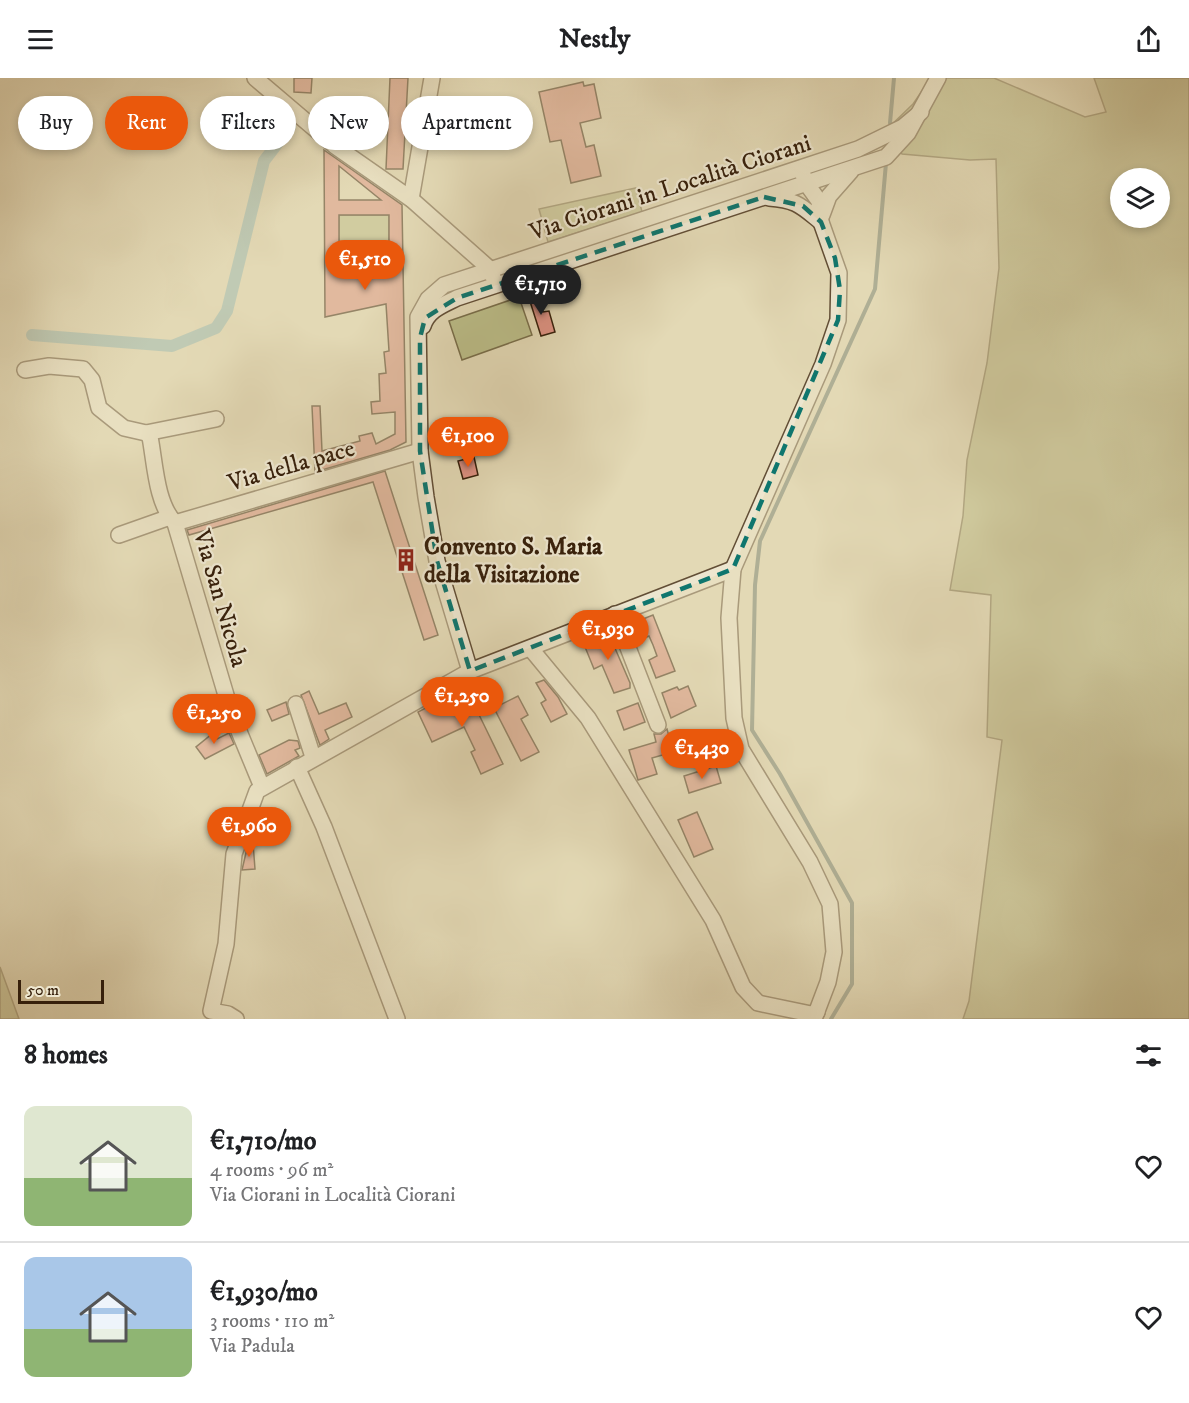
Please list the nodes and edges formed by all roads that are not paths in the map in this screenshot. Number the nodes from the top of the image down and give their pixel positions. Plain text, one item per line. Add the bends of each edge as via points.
1 (255, 78) edge
2 (432, 78) edge
3 (938, 78) edge
4 (921, 111) junction
5 (855, 167) junction
6 (801, 168) junction
7 (806, 183) junction
8 (764, 197) junction
9 (411, 199) junction
10 (819, 218) junction
11 (491, 270) junction
12 (495, 285) junction
13 (420, 338) junction
14 (25, 370) dead end
15 (216, 419) dead end
16 (146, 433) junction
17 (420, 451) junction
18 (172, 520) junction
19 (119, 535) dead end
20 (733, 569) junction
21 (615, 614) junction
22 (531, 649) junction
23 (470, 671) junction
24 (296, 704) dead end
25 (658, 725) dead end
26 (313, 757) junction
27 (297, 767) junction
28 (262, 788) junction
29 (816, 1015) edge
30 (236, 1019) edge
31 (397, 1019) edge

1 - 9 street via 335,146
2 - 9 street
3 - 4 street, Via Ciorani in Località Ciorani
4 - 5 street, Via Ciorani in Località Ciorani via 886,157
4 - 6 street, Via Ciorani in Località Ciorani via 903,127 858,149
5 - 7 street, Via Ciorani in Località Ciorani
5 - 10 street via 838,184
6 - 7 street
6 - 11 street, Via Ciorani in Località Ciorani
7 - 8 street, Via Ciorani in Località Ciorani
7 - 10 street via 819,201
8 - 10 street via 787,199
8 - 12 street, Via Ciorani in Località Ciorani
9 - 11 street
10 - 20 street via 839,273 838,320 823,364
11 - 12 street
11 - 13 street, Via Ciorani in Località Ciorani via 444,285 428,299 418,316
12 - 13 street, Via Ciorani in Località Ciorani via 436,308 425,318
13 - 17 street
14 - 16 street via 50,366 83,369 92,380 99,408 124,428
15 - 16 street
16 - 18 street, Via San Nicola via 159,488
17 - 18 street, Via della pace
17 - 23 street via 437,561
18 - 19 street, Via della pace
18 - 28 street, Via San Nicola via 231,712
20 - 21 street
20 - 29 street via 730,630 734,718 741,748 810,862 830,904 834,952
21 - 22 street
21 - 25 street
22 - 23 street
22 - 29 street via 588,718 712,920 743,987 758,1003
23 - 26 street
24 - 26 street
26 - 27 street
27 - 28 street
27 - 31 street
28 - 30 street via 257,790 234,854 226,944 211,1011

